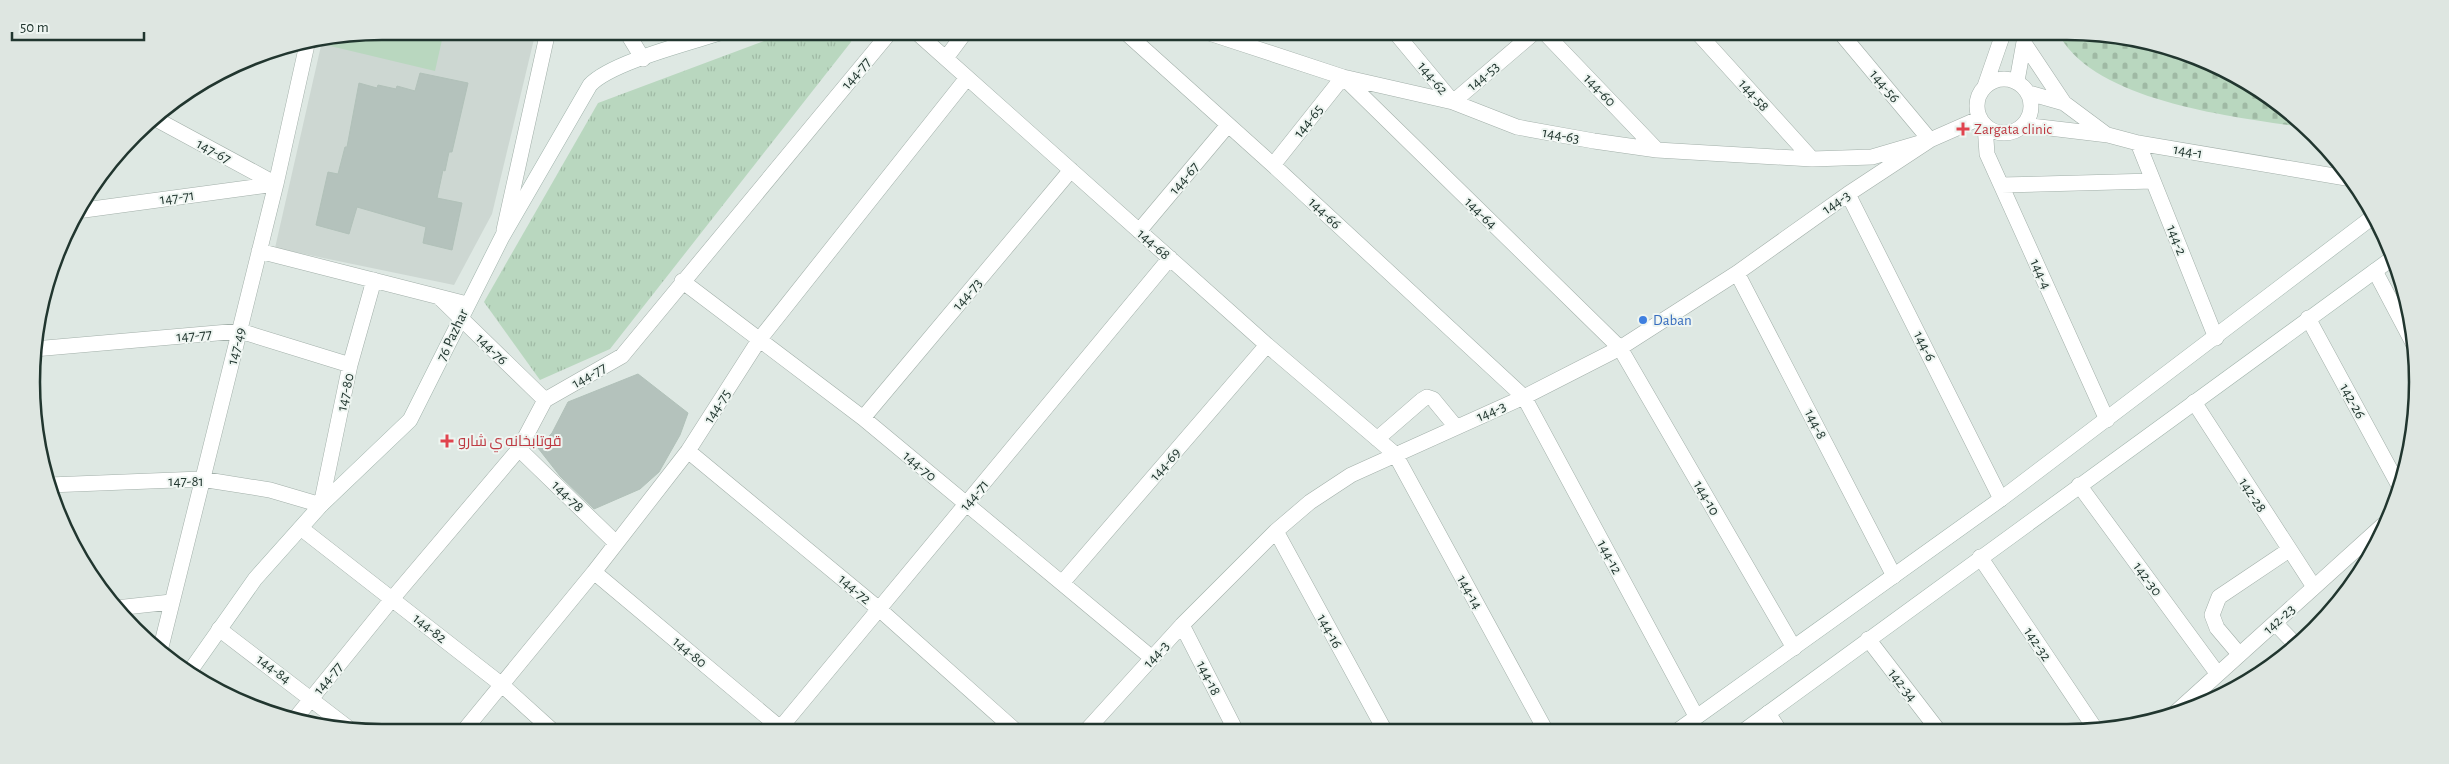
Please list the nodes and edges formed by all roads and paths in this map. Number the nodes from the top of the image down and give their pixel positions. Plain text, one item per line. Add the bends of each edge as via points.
1 (546, 40) edge
2 (632, 40) edge
3 (700, 40) edge
4 (883, 40) edge
5 (925, 40) edge
6 (959, 40) edge
7 (1134, 40) edge
8 (1230, 40) edge
9 (1401, 40) edge
10 (1525, 40) edge
11 (1552, 40) edge
12 (1704, 40) edge
13 (1848, 40) edge
14 (1999, 40) edge
15 (2024, 40) edge
16 (2027, 40) edge
17 (304, 49) edge
18 (946, 58) junction
19 (644, 59) junction
20 (1343, 77) junction
21 (967, 78) junction
22 (2016, 81) junction
23 (1985, 86) junction
24 (2028, 93) junction
25 (1453, 102) junction
26 (1977, 102) junction
27 (2064, 103) junction
28 (161, 122) edge
29 (1982, 122) junction
30 (1228, 125) junction
31 (2024, 125) junction
32 (2108, 135) junction
33 (1933, 138) junction
34 (2138, 143) junction
35 (1657, 150) junction
36 (1812, 159) junction
37 (1273, 165) junction
38 (1071, 170) junction
39 (2340, 177) edge
40 (2153, 181) junction
41 (276, 184) junction
42 (2001, 185) junction
43 (1848, 194) junction
44 (87, 210) edge
45 (2368, 220) edge
46 (1139, 231) junction
47 (502, 237) junction
48 (259, 251) junction
49 (1170, 258) junction
50 (2387, 262) edge
51 (2375, 271) junction
52 (1737, 273) junction
53 (374, 280) junction
54 (682, 281) junction
55 (464, 311) junction
56 (2308, 318) junction
57 (2404, 326) edge
58 (240, 331) junction
59 (2216, 338) junction
60 (759, 340) junction
61 (1267, 345) junction
62 (42, 348) edge
63 (1620, 348) junction
64 (350, 365) junction
65 (1524, 397) junction
66 (545, 400) junction
67 (2194, 402) junction
68 (863, 418) junction
69 (2107, 420) junction
70 (1456, 427) junction
71 (1377, 438) junction
72 (519, 449) junction
73 (688, 451) junction
74 (1395, 454) junction
75 (2395, 478) edge
76 (201, 480) junction
77 (56, 485) edge
78 (2080, 485) junction
79 (2001, 499) junction
80 (967, 504) junction
81 (321, 505) junction
82 (302, 529) junction
83 (1276, 531) junction
84 (2372, 537) edge
85 (616, 543) junction
86 (2289, 550) junction
87 (1980, 557) junction
88 (594, 572) junction
89 (1894, 576) junction
90 (1062, 583) junction
91 (2314, 587) junction
92 (392, 599) junction
93 (171, 602) junction
94 (125, 607) edge
95 (879, 609) junction
96 (2275, 623) junction
97 (1182, 625) junction
98 (220, 629) junction
99 (1868, 639) junction
100 (2291, 640) edge
101 (162, 643) edge
102 (1794, 648) junction
103 (2239, 654) junction
104 (1152, 658) junction
105 (193, 667) edge
106 (2217, 673) junction
107 (502, 685) junction
108 (312, 698) junction
109 (2191, 701) edge
110 (299, 713) edge
111 (1768, 713) junction
112 (1696, 716) junction
113 (340, 721) edge
114 (2091, 723) edge
115 (470, 724) edge
116 (545, 724) edge
117 (773, 724) edge
118 (787, 724) edge
119 (1008, 724) edge
120 (1092, 724) edge
121 (1232, 724) edge
122 (1381, 724) edge
123 (1542, 724) edge
124 (1685, 724) edge
125 (1753, 724) edge
126 (1775, 724) edge
127 (1933, 724) edge

1 - 47 street
2 - 19 street
3 - 19 street, 76 Pazhar
4 - 54 street, 144-77
5 - 18 street, 144-68
6 - 18 street
7 - 30 street, 144-66
8 - 20 street, 144-63
9 - 25 street, 144-62
10 - 25 street, 144-53
11 - 35 street, 144-60
12 - 36 street, 144-58
13 - 33 street, 144-56
14 - 23 street
15 - 22 street
16 - 27 street
17 - 41 street, 147-49
18 - 21 street, 144-68
19 - 47 street, 76 Pazhar via 605,72 584,92
20 - 25 street, 144-63
20 - 37 street, 144-65
20 - 63 street, 144-64
21 - 38 street, 144-68
21 - 60 street, 144-75
22 - 23 street via 2000,79
22 - 24 street
23 - 26 street
24 - 27 street
24 - 31 street via 2031,110
25 - 35 street, 144-63 via 1517,127
26 - 29 street
26 - 33 street, 144-3
27 - 32 street
28 - 41 street, 147-67
29 - 31 street, 144-1 via 2000,133 2009,133
29 - 33 street, 144-3
29 - 42 street, 144-4 via 1987,154
30 - 37 street, 144-66
30 - 46 street, 144-67
31 - 32 street, 144-1
32 - 34 street, 144-1
33 - 36 street, 144-63 via 1872,157
33 - 43 street, 144-3
34 - 39 street, 144-1
34 - 40 street, 144-2
35 - 36 street, 144-63
37 - 65 street, 144-66
38 - 46 street, 144-68
38 - 68 street, 144-73
40 - 42 street
40 - 59 street, 144-2
41 - 44 street, 147-71
41 - 48 street, 147-49
42 - 69 street, 144-4
43 - 52 street, 144-3
43 - 79 street, 144-6
45 - 59 street
46 - 49 street, 144-68
47 - 55 street, 76 Pazhar
48 - 53 street
48 - 58 street, 147-49
49 - 61 street, 144-68
49 - 80 street, 144-71
50 - 51 street
51 - 56 street
51 - 57 street
52 - 63 street, 144-3
52 - 89 street, 144-8
53 - 55 street via 439,297
53 - 64 street, 147-80
54 - 60 street, 144-70
54 - 66 street, 144-77 via 622,356
55 - 66 street, 144-76
55 - 81 street, 76 Pazhar via 410,420
56 - 67 street
56 - 75 street, 142-26
58 - 62 street, 147-77
58 - 64 street, 147-77
58 - 76 street, 147-49
59 - 69 street
60 - 68 street, 144-70
60 - 73 street, 144-75
61 - 71 street, 144-68
61 - 90 street, 144-69
63 - 65 street, 144-3
63 - 102 street, 144-10
64 - 81 street, 147-80
65 - 70 street, 144-3
65 - 112 street, 144-12
66 - 72 street, 144-77
67 - 78 street
67 - 86 street, 142-28
68 - 80 street, 144-70
69 - 79 street
70 - 71 street via 1433,399 1428,398
70 - 74 street, 144-3
71 - 74 street, 144-68
72 - 85 street, 144-78
72 - 92 street, 144-77
73 - 85 street, 144-75
73 - 95 street, 144-72
74 - 83 street, 144-3 via 1351,474 1310,502
74 - 123 street, 144-14
76 - 77 street, 147-81
76 - 81 street, 147-81 via 270,490
76 - 93 street, 147-49
78 - 87 street
78 - 106 street, 142-30
79 - 89 street
80 - 90 street, 144-70
80 - 95 street, 144-71
81 - 82 street, 76 Pazhar
82 - 92 street, 144-82
82 - 98 street, 76 Pazhar via 255,579
83 - 97 street, 144-3
83 - 122 street, 144-16
84 - 91 street, 142-23
85 - 88 street, 144-75
86 - 91 street, 142-28
86 - 103 street via 2219,597 2212,615 2216,628
87 - 99 street
87 - 114 street, 142-32
88 - 107 street, 144-75
88 - 117 street, 144-80
89 - 102 street
90 - 104 street, 144-70
91 - 96 street, 142-23
92 - 107 street, 144-82
92 - 108 street, 144-77
93 - 94 street
93 - 101 street, 147-49
95 - 118 street, 144-71
95 - 119 street, 144-72
96 - 100 street
96 - 103 street, 142-23
97 - 104 street, 144-3
97 - 121 street, 144-18
98 - 105 street, 76 Pazhar
98 - 108 street, 144-84
99 - 111 street
99 - 127 street, 142-34
102 - 112 street
103 - 106 street, 142-23
104 - 120 street, 144-3
106 - 109 street, 142-23
107 - 115 street, 144-75
107 - 116 street, 144-82
108 - 110 street, 144-77
108 - 113 street, 144-84
111 - 125 street
111 - 126 street
112 - 124 street

